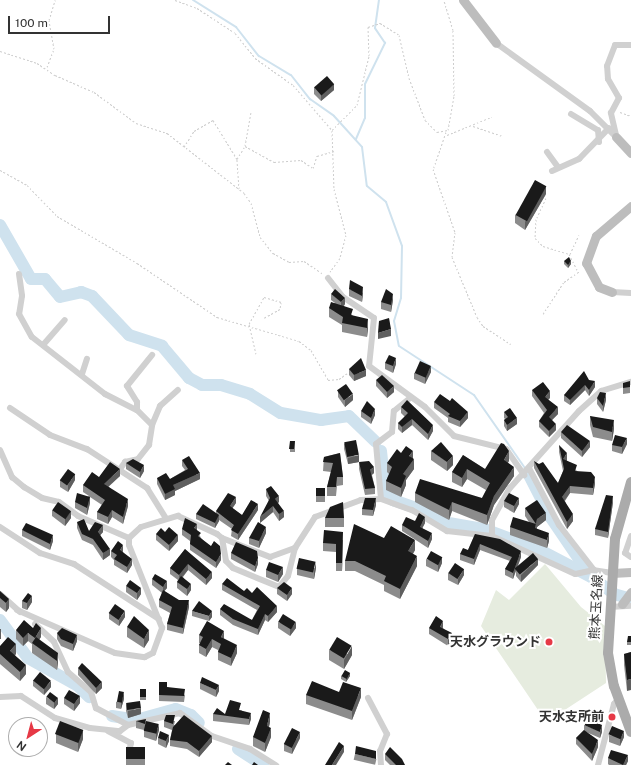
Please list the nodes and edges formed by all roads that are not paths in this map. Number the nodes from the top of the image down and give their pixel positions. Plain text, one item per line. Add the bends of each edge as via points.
1 (463, 0) edge
2 (496, 43) joint
3 (631, 45) edge
4 (571, 114) dead end
5 (609, 128) junction
6 (616, 137) junction
7 (599, 142) junction
8 (547, 152) dead end
9 (631, 153) edge
10 (558, 167) junction
11 (552, 171) dead end
12 (631, 206) edge
13 (19, 274) dead end
14 (328, 278) road end
15 (612, 292) joint
16 (631, 294) edge
17 (65, 320) dead end
18 (43, 345) junction
19 (152, 355) dead end
20 (87, 359) dead end
21 (82, 374) junction
22 (631, 382) edge
23 (178, 390) dead end
24 (411, 397) junction
25 (10, 408) dead end
26 (137, 410) junction
27 (152, 425) junction
28 (0, 456) edge
29 (120, 469) junction
30 (530, 470) junction
31 (524, 475) junction
32 (631, 482) edge
33 (381, 500) junction
34 (166, 519) junction
35 (0, 527) edge
36 (492, 533) junction
37 (631, 536) edge
38 (129, 538) junction
39 (222, 538) junction
40 (295, 548) junction
41 (631, 557) edge
42 (593, 571) junction
43 (631, 572) edge
44 (612, 573) junction
45 (631, 592) edge
46 (0, 594) edge
47 (610, 603) junction
48 (626, 604) edge
49 (17, 610) junction
50 (159, 619) junction
51 (0, 697) edge
52 (368, 698) dead end
53 (619, 698) junction
54 (128, 725) junction
55 (105, 730) junction
56 (631, 732) edge
57 (129, 752) edge
58 (276, 765) edge
59 (381, 765) edge
60 (598, 765) edge

1 - 2 street
2 - 5 street via 547,77
3 - 6 street via 615,45 607,66 608,79 619,98 611,120
4 - 7 street via 598,130
5 - 6 street
5 - 7 street
6 - 9 street
7 - 10 street via 579,159
8 - 10 street
10 - 11 street
12 - 15 street via 596,236 582,270 599,287
13 - 18 street via 22,296 19,314 32,337
14 - 24 street via 343,297 374,318 369,366
15 - 16 street
17 - 18 street
18 - 21 street
19 - 26 street via 127,386 137,402
20 - 21 street
21 - 26 street via 105,394
22 - 30 street via 594,397
23 - 27 street via 160,406
24 - 31 street via 454,436 506,449
24 - 33 street via 394,412 392,432 376,444
25 - 29 street via 50,435 87,449
26 - 27 street
27 - 29 street via 149,445 138,459 125,462
28 - 38 street via 12,477 24,487 42,498 59,502 78,516
29 - 34 street via 146,488
30 - 31 street
30 - 42 street via 559,525
31 - 36 street via 500,505
32 - 44 main road, 熊本玉名線 via 615,539
33 - 36 street via 412,510 447,531
33 - 40 street via 361,500 315,517
34 - 38 street via 141,527
34 - 39 street via 187,517
35 - 50 street via 40,553 74,564
36 - 42 street via 582,575
37 - 41 street via 625,553
38 - 50 street via 129,545
39 - 40 street via 270,557
39 - 40 street via 226,561 233,568 279,587 288,576
42 - 44 street
43 - 44 street
44 - 47 main road, 熊本玉名線
45 - 48 street
46 - 49 street
47 - 48 street
47 - 53 main road, 熊本玉名線 via 608,653
49 - 50 street via 130,656 145,657 158,648 162,628
49 - 54 street via 54,642 68,672 91,692 96,708
51 - 55 street via 21,696 55,718
52 - 59 street via 387,734 380,751
53 - 56 main road, 熊本玉名線
53 - 60 street via 614,704
54 - 55 street via 120,731
54 - 58 street via 180,713 212,736 250,749
55 - 57 street via 131,743

